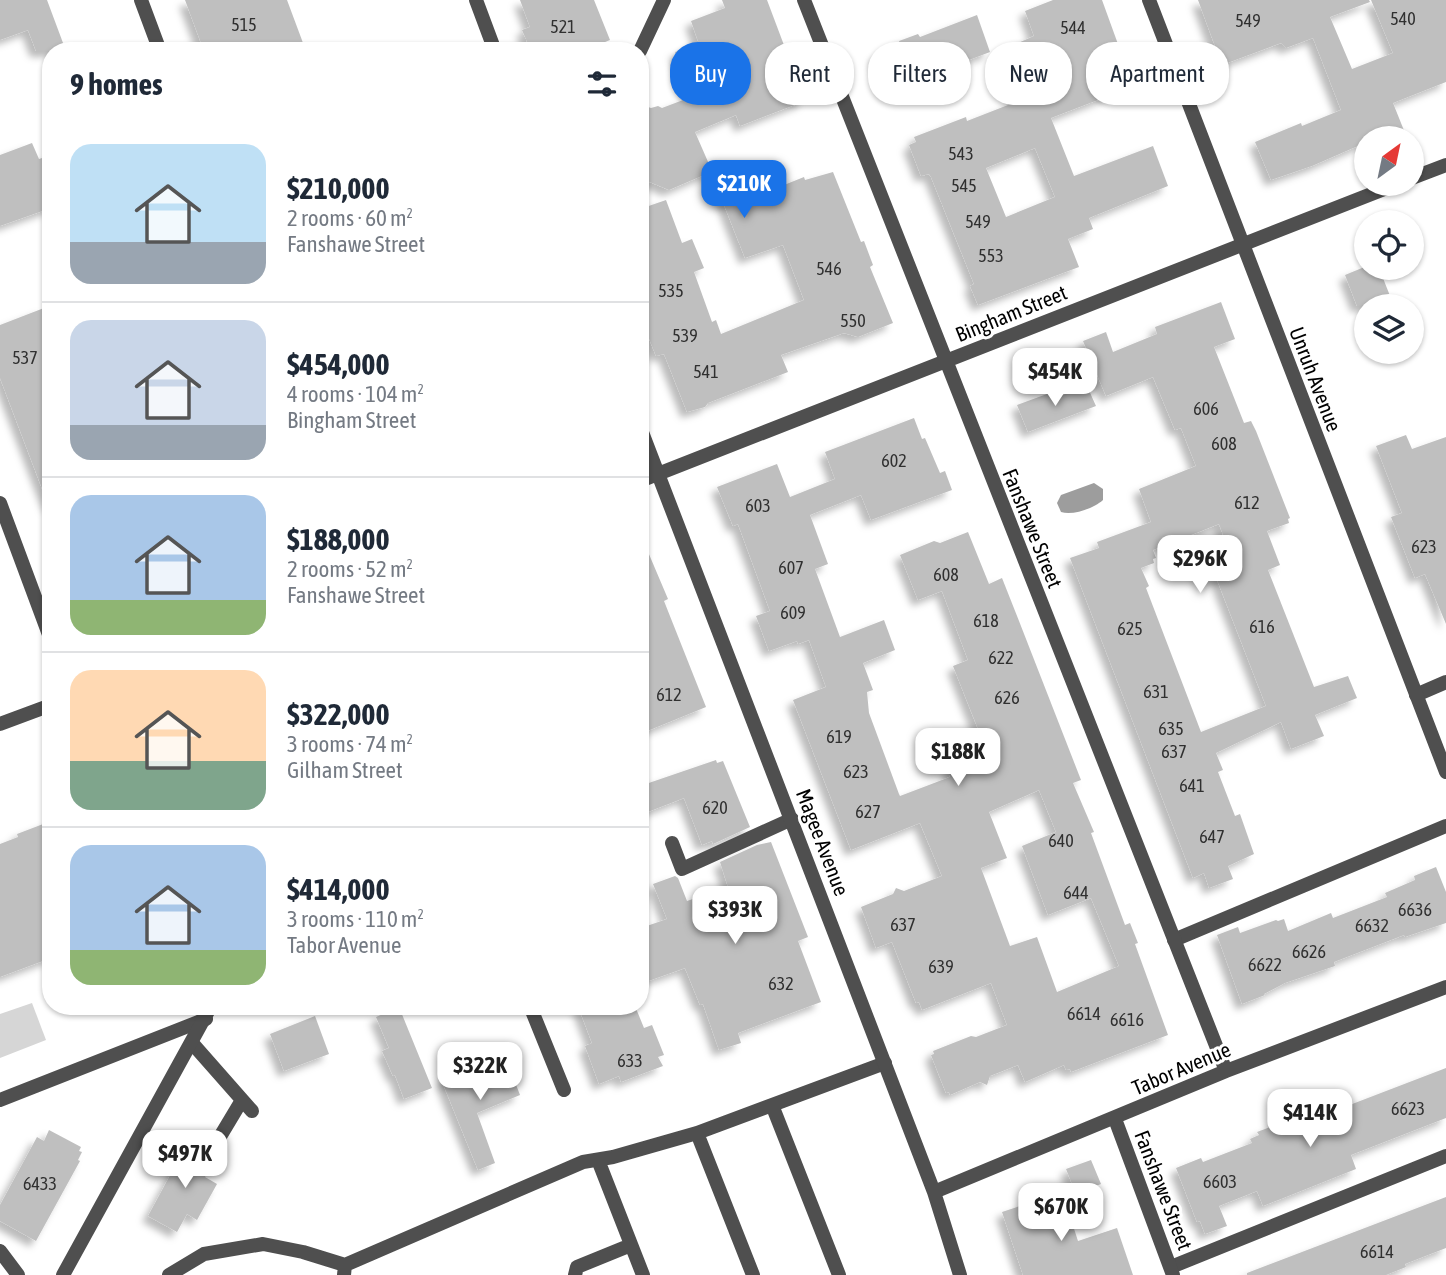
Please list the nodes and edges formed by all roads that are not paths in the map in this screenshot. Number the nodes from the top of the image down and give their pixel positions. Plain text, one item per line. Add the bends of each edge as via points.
1 (141, 0) edge
2 (476, 0) edge
3 (664, 0) edge
4 (804, 0) edge
5 (1149, 0) edge
6 (157, 42) edge
7 (492, 42) edge
8 (644, 42) edge
9 (1446, 165) edge
10 (1424, 173) edge
11 (1366, 196) edge
12 (1241, 244) junction
13 (944, 362) junction
14 (649, 449) edge
15 (660, 475) junction
16 (649, 478) edge
17 (0, 503) edge
18 (42, 616) edge
19 (1446, 682) edge
20 (1416, 695) junction
21 (42, 708) edge
22 (0, 724) edge
23 (1446, 772) edge
24 (792, 820) junction
25 (1446, 826) edge
26 (672, 843) dead end
27 (1174, 940) junction
28 (1446, 987) edge
29 (197, 1015) edge
30 (204, 1015) edge
31 (534, 1015) edge
32 (192, 1043) junction
33 (885, 1063) junction
34 (1226, 1071) junction
35 (564, 1090) dead end
36 (0, 1100) edge
37 (772, 1105) junction
38 (1115, 1119) junction
39 (697, 1133) junction
40 (215, 1145) dead end
41 (1446, 1156) edge
42 (598, 1160) junction
43 (934, 1192) junction
44 (631, 1244) junction
45 (0, 1251) edge
46 (345, 1270) edge
47 (1172, 1271) edge
48 (18, 1275) edge
49 (63, 1275) edge
50 (169, 1275) edge
51 (575, 1275) edge
52 (643, 1275) edge
53 (753, 1275) edge
54 (839, 1275) edge
55 (960, 1275) edge

1 - 6 street
2 - 7 street
3 - 8 street
4 - 13 street, Fanshawe Street
5 - 12 street, Unruh Avenue
9 - 10 street
11 - 12 street, Bingham Street
12 - 13 street, Bingham Street
12 - 20 street, Unruh Avenue
13 - 15 street, Bingham Street
13 - 27 street, Fanshawe Street
14 - 15 street, Magee Avenue
15 - 16 street, Bingham Street
15 - 24 street, Magee Avenue
17 - 18 street
19 - 20 street
20 - 23 street, Unruh Avenue
21 - 22 street
24 - 26 street via 682,869
24 - 33 street, Magee Avenue
25 - 27 street
27 - 34 street, Fanshawe Street
28 - 34 street, Tabor Avenue
29 - 36 street
30 - 32 street
31 - 35 street
32 - 40 street via 247,1105
32 - 49 street
33 - 37 street
33 - 43 street, Magee Avenue
34 - 38 street, Tabor Avenue
37 - 39 street
37 - 54 street
38 - 43 street, Tabor Avenue
38 - 47 street, Fanshawe Street
39 - 42 street
39 - 53 street
41 - 47 street
42 - 44 street
42 - 46 street via 583,1162
43 - 55 street, Magee Avenue
44 - 51 street via 577,1267
44 - 52 street
45 - 48 street
46 - 50 street via 303,1252 263,1244 204,1254

